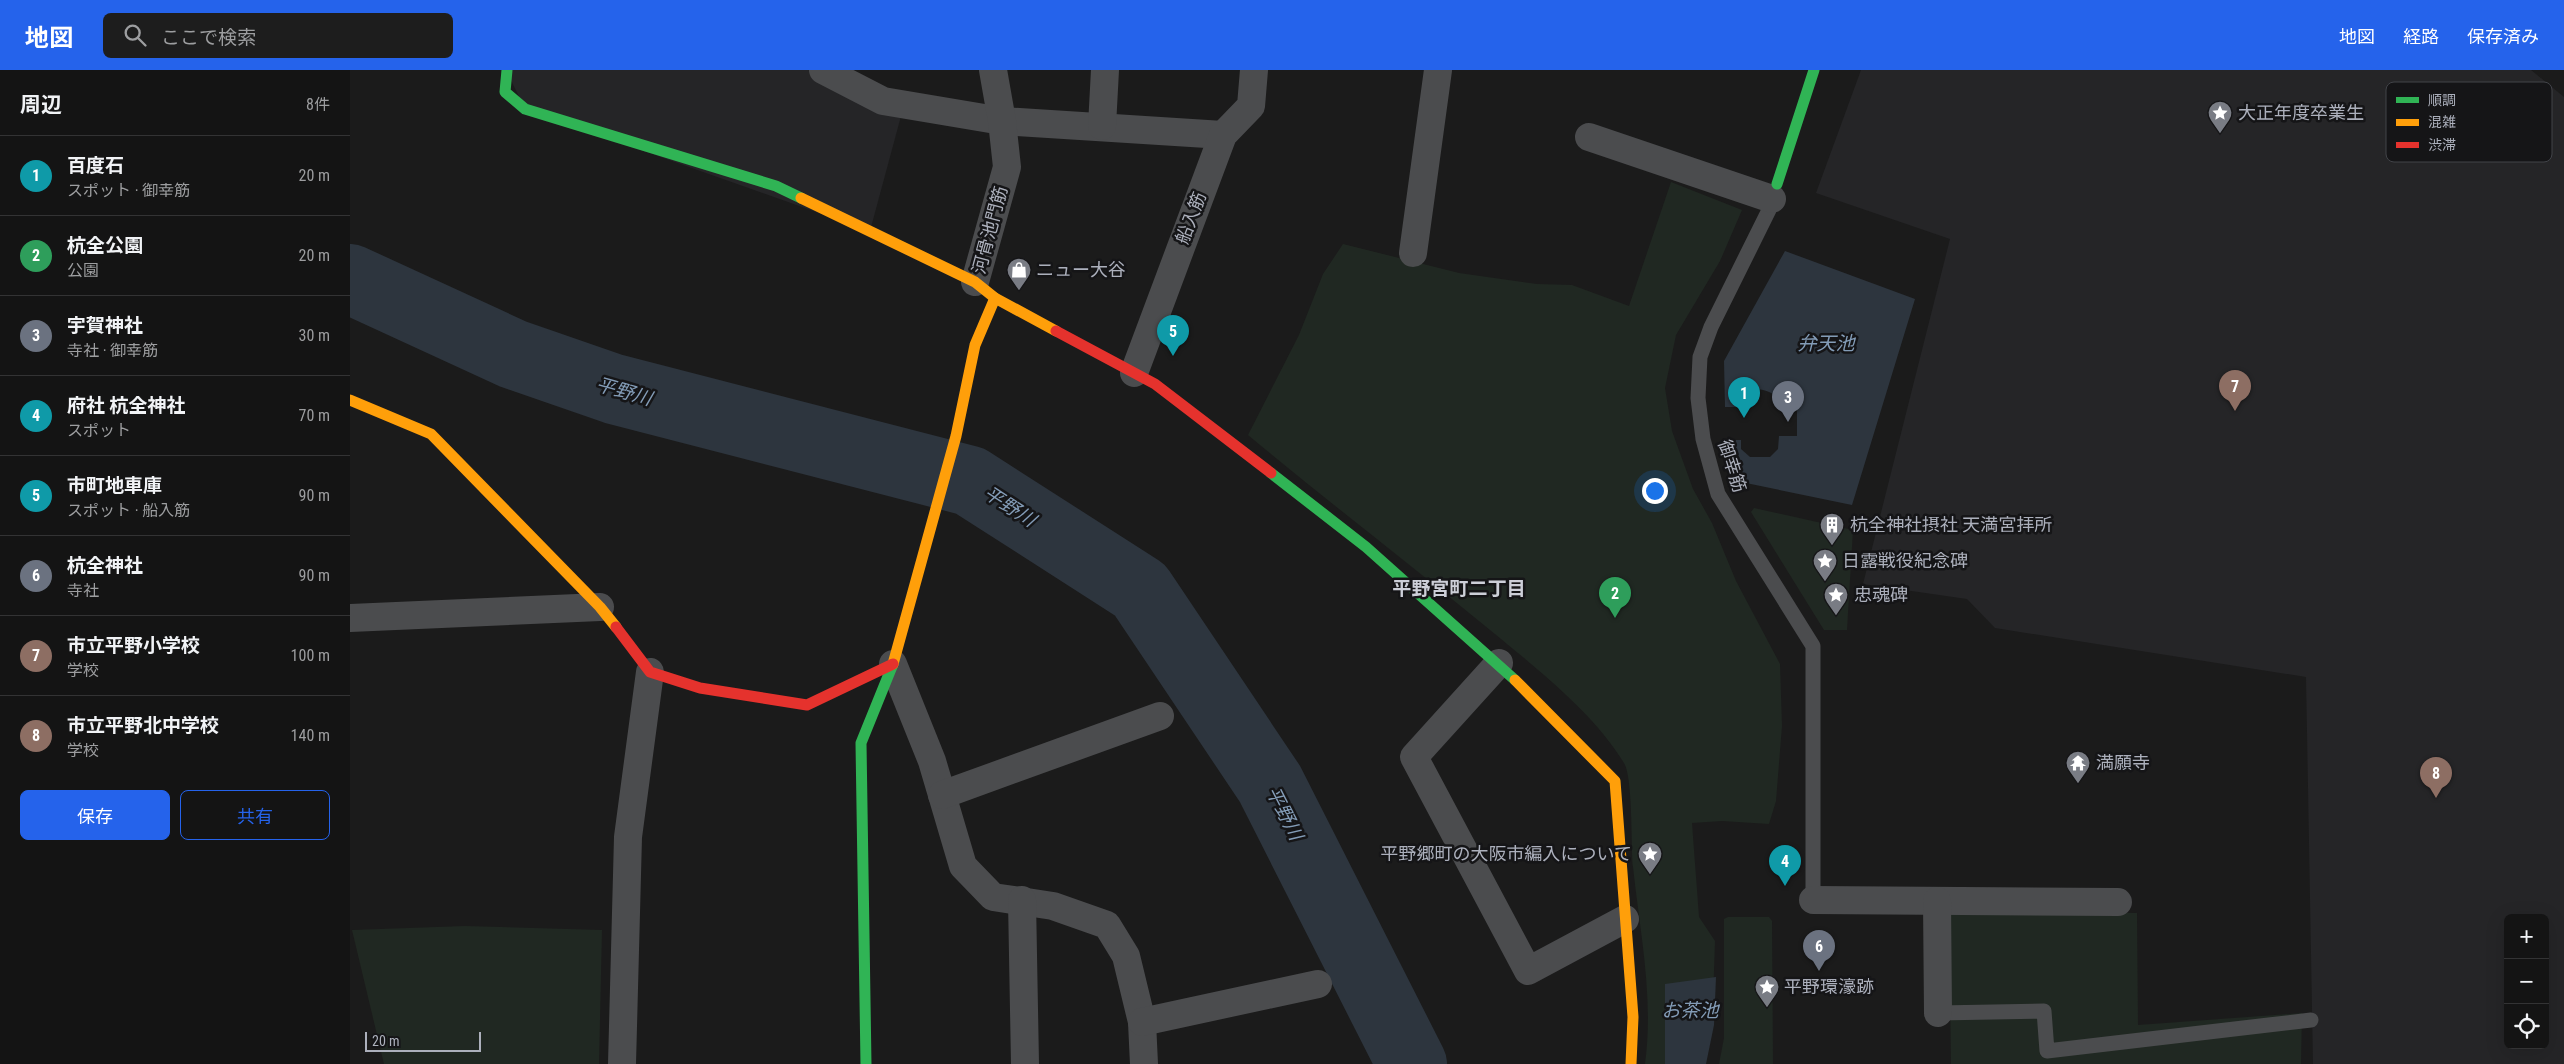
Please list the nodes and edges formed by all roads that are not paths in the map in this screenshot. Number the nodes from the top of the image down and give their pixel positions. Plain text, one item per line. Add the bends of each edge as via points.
1 (506, 70) edge
2 (823, 70) edge
3 (993, 70) edge
4 (1105, 70) edge
5 (1254, 70) edge
6 (1438, 70) edge
7 (1814, 70) edge
8 (1002, 121) junction
9 (1102, 126) junction
10 (1222, 135) junction
11 (1589, 136) dead end
12 (1775, 192) junction
13 (1413, 253) dead end
14 (985, 290) junction
15 (1134, 372) junction
16 (350, 400) edge
17 (600, 606) junction
18 (350, 618) edge
19 (1499, 663) junction
20 (893, 664) junction
21 (650, 672) junction
22 (1160, 716) dead end
23 (942, 795) junction
24 (1022, 900) junction
25 (1813, 900) joint
26 (1937, 901) junction
27 (2118, 902) dead end
28 (1625, 918) junction
29 (1318, 984) dead end
30 (1938, 1013) joint
31 (2311, 1020) dead end
32 (1142, 1022) junction
33 (622, 1064) edge
34 (866, 1064) edge
35 (1025, 1064) edge
36 (1144, 1064) edge
37 (1630, 1064) edge

1 - 14 street via 505,92 526,109 776,186
2 - 8 street via 883,101
3 - 8 street, 河骨池門筋
4 - 9 street
5 - 10 street, 船入筋 via 1251,106
6 - 13 street
7 - 12 street, 御幸筋
8 - 9 street
8 - 14 street, 河骨池門筋 via 1007,168
9 - 10 street
10 - 15 street, 船入筋
11 - 12 street
12 - 25 lane, 御幸筋 via 1711,327 1700,357 1698,398 1703,439 1718,494 1813,646
14 - 15 street
14 - 20 street, 河骨池門筋 via 956,436
15 - 19 street via 1155,384 1366,546
16 - 17 street via 431,434
17 - 18 street
17 - 21 street
19 - 28 street via 1615,781
19 - 28 street via 1414,757 1528,971
20 - 21 street via 807,704 700,688
20 - 23 street via 932,761
20 - 34 street, 河骨池門筋 via 861,742
21 - 33 street via 628,837
22 - 23 street
23 - 24 street via 963,866 993,897
24 - 32 street via 1052,906 1107,925 1126,956
24 - 35 street
25 - 26 street
26 - 27 street
26 - 30 street
28 - 37 street via 1633,1016
29 - 32 street
30 - 31 lane via 2044,1011 2047,1051
32 - 36 street

